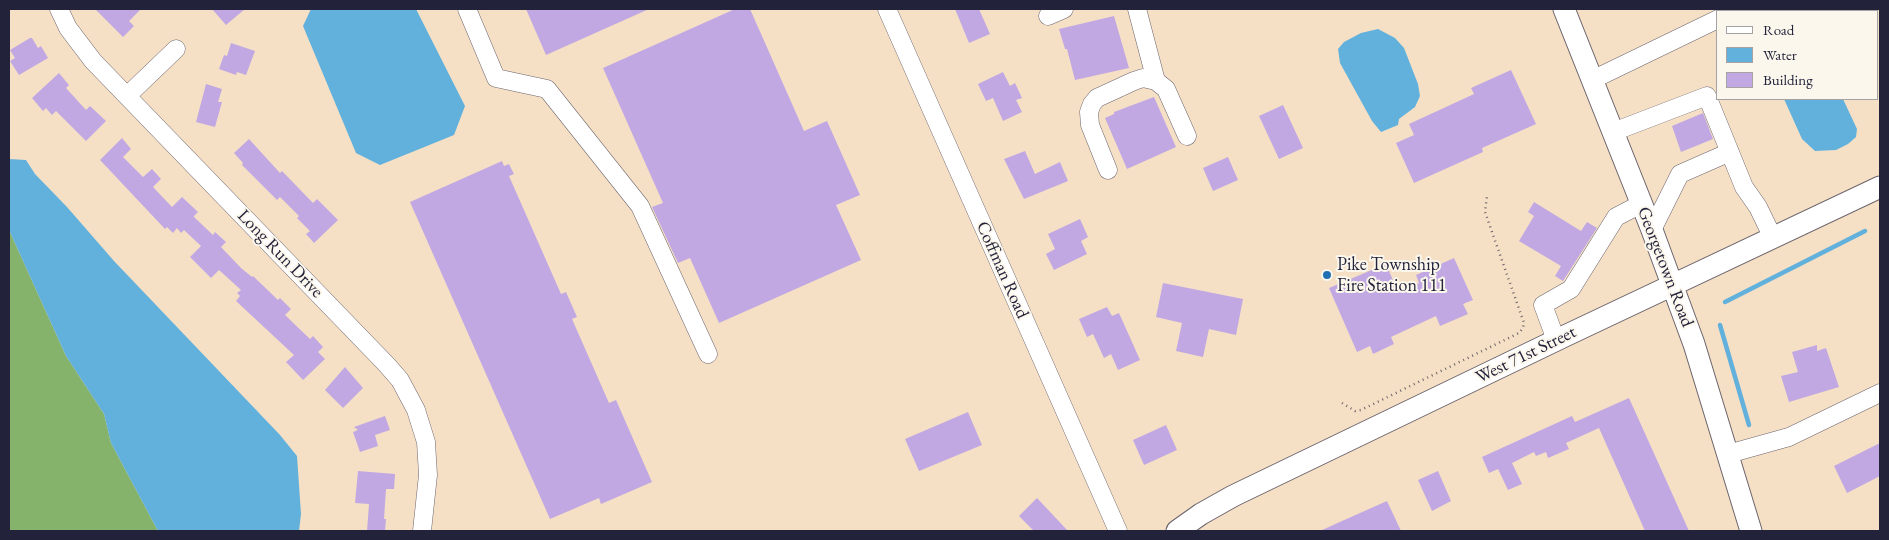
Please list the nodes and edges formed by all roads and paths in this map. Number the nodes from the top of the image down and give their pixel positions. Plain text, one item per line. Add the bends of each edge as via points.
1 (59, 9) edge
2 (467, 9) edge
3 (887, 9) edge
4 (1064, 9) edge
5 (1137, 9) edge
6 (1564, 9) edge
7 (1048, 16) dead end
8 (1716, 20) edge
9 (176, 49) dead end
10 (1592, 80) junction
11 (1156, 81) junction
12 (127, 96) junction
13 (1613, 132) junction
14 (1188, 136) dead end
15 (1730, 152) junction
16 (1108, 170) dead end
17 (1880, 187) edge
18 (1487, 196) dead end
19 (1641, 204) junction
20 (1652, 230) junction
21 (1774, 238) junction
22 (1672, 286) junction
23 (1556, 340) junction
24 (708, 354) dead end
25 (1880, 393) edge
26 (1342, 403) dead end
27 (1728, 454) junction
28 (422, 531) edge
29 (1118, 531) edge
30 (1177, 531) edge
31 (1751, 531) edge

1 - 12 street, Long Run Drive via 84,51
2 - 24 street via 496,78 547,89 640,206
3 - 29 street, Coffman Road
4 - 7 street
5 - 11 street
6 - 10 main road, Georgetown Road
8 - 10 street
9 - 12 street
10 - 13 main road, Georgetown Road
11 - 14 street via 1166,89
11 - 16 street via 1143,78 1134,81 1097,98 1088,112
12 - 28 street, Long Run Drive via 400,380 419,416 428,455
13 - 15 street via 1707,96
13 - 19 main road, Georgetown Road
15 - 20 street via 1680,174
15 - 21 street via 1744,187
17 - 21 main road, West 71st Street
18 - 26 path via 1485,212 1524,322 1523,328 1519,333 1362,410 1354,411
19 - 20 main road, Georgetown Road
19 - 23 street via 1616,217 1571,289 1543,305
20 - 22 main road, Georgetown Road
21 - 22 main road, West 71st Street
22 - 23 main road, West 71st Street
22 - 27 main road, Georgetown Road
23 - 30 main road, West 71st Street via 1233,496
25 - 27 street via 1789,437
27 - 31 main road, Georgetown Road

